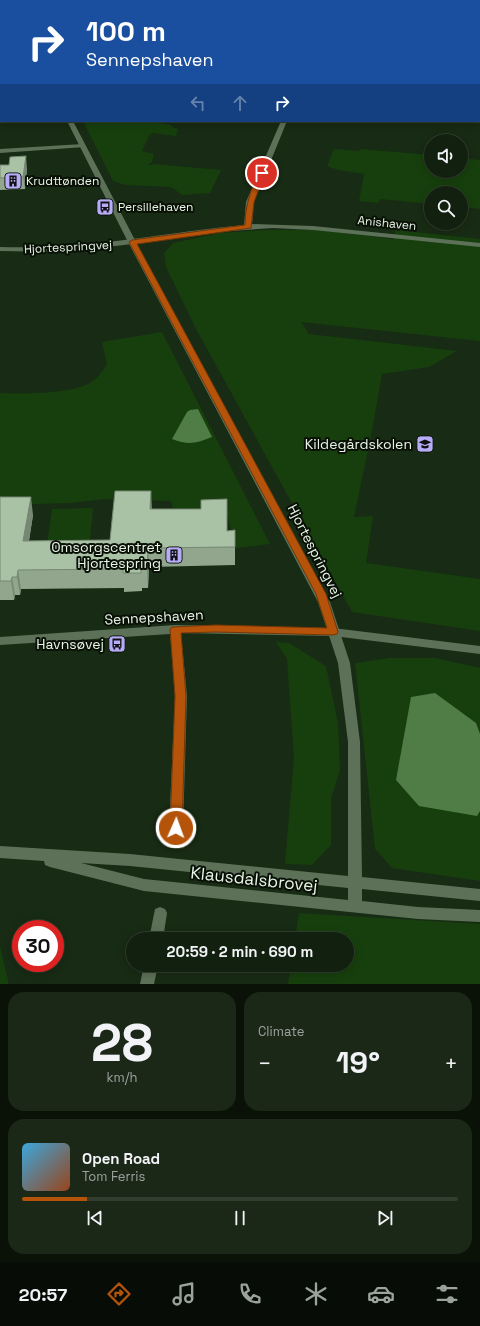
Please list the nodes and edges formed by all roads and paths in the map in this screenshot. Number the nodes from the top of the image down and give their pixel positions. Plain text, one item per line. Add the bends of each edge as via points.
1 (71, 122) edge
2 (284, 122) edge
3 (83, 146) junction
4 (0, 152) edge
5 (248, 227) junction
6 (132, 242) junction
7 (480, 245) edge
8 (2, 249) edge
9 (175, 629) junction
10 (333, 632) junction
11 (0, 641) edge
12 (480, 650) edge
13 (176, 828) dead end
14 (0, 852) edge
15 (29, 855) junction
16 (355, 882) junction
17 (480, 895) edge
18 (354, 907) junction
19 (160, 913) dead end
20 (480, 916) edge
21 (157, 932) edge
22 (150, 972) edge
23 (148, 984) edge

1 - 3 street, Hjortespringvej
2 - 5 street via 250,202
3 - 4 street
3 - 6 street, Hjortespringvej
5 - 6 street, Anishaven
5 - 7 street, Anishaven via 292,227
6 - 8 street, Hjortespringvej via 61,249
6 - 10 street, Hjortespringvej via 321,594
9 - 10 street, Sennepshaven
9 - 11 street, Sennepshaven
9 - 13 street via 181,696
10 - 12 street, Sennepshaven
10 - 16 street, Hjortespringvej via 344,663 354,742
14 - 15 street, Klausdalsbrovej
15 - 16 street, Klausdalsbrovej via 130,860
15 - 18 street, Klausdalsbrovej via 144,886
16 - 17 street, Klausdalsbrovej
16 - 18 street, Hjortespringvej
18 - 20 street, Klausdalsbrovej
19 - 21 street
22 - 23 street

